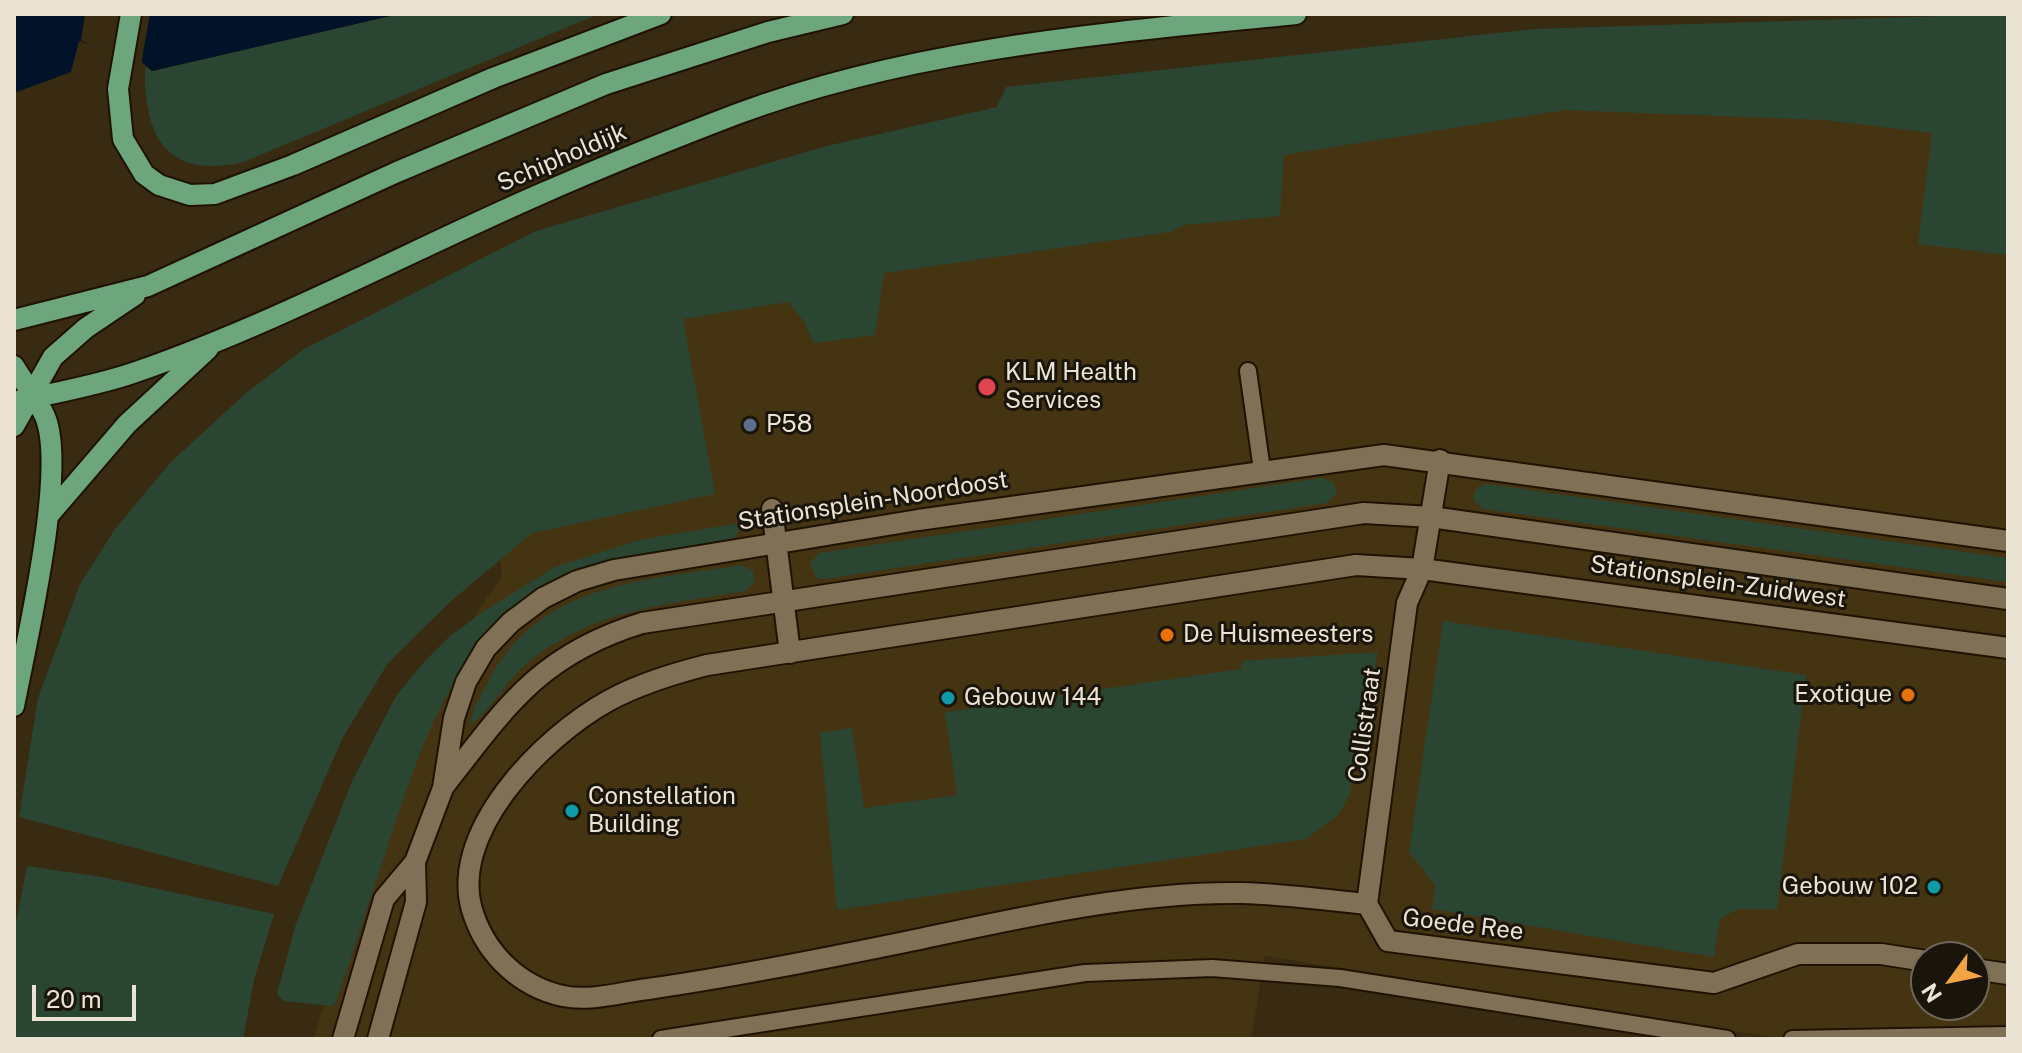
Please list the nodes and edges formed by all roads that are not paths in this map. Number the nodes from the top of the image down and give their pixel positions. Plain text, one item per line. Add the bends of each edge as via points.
1 (131, 14) edge
2 (661, 14) edge
3 (843, 14) edge
4 (1296, 14) edge
5 (148, 286) junction
6 (14, 320) edge
7 (221, 338) junction
8 (14, 366) edge
9 (1248, 371) dead end
10 (24, 400) edge
11 (14, 426) edge
12 (1440, 460) junction
13 (1262, 470) junction
14 (772, 509) dead end
15 (48, 516) junction
16 (1431, 517) junction
17 (2008, 541) edge
18 (776, 543) junction
19 (1422, 569) junction
20 (2008, 599) edge
21 (783, 600) junction
22 (2008, 648) edge
23 (790, 653) junction
24 (14, 706) edge
25 (443, 788) junction
26 (415, 862) junction
27 (1367, 904) junction
28 (1910, 959) edge
29 (2008, 1035) edge
30 (343, 1039) edge
31 (378, 1039) edge
32 (661, 1039) edge
33 (1727, 1039) edge
34 (1792, 1039) edge

1 - 2 main road via 118,89 123,139 132,160 173,191 215,194
3 - 5 main road via 606,84
4 - 7 main road, Schipholdijk via 1084,35 862,75 647,150 534,197 349,286
5 - 6 main road
5 - 10 main road via 53,357
7 - 10 main road, Schipholdijk via 131,374
7 - 15 main road via 127,424
8 - 10 main road
9 - 13 lane
10 - 11 main road
10 - 15 main road via 45,418 51,442
12 - 13 street, Stationsplein-Noordoost via 1360,456
12 - 16 street, Collistraat
12 - 17 street
13 - 18 street, Stationsplein-Noordoost
14 - 18 street
15 - 24 main road
16 - 19 street, Collistraat
16 - 20 street, Stationsplein-Zuidwest
16 - 21 street, Stationsplein-Noordoost via 1364,513
18 - 21 street
18 - 25 street, Stationsplein-Noordoost via 614,570 543,598 486,648 466,682 454,718
19 - 22 street, Stationsplein-Zuidwest
19 - 23 street via 1356,565
19 - 27 street, Collistraat via 1407,603
21 - 23 street
21 - 25 street, Stationsplein-Noordoost via 642,623 581,646 521,690
23 - 27 street via 670,674 607,702 526,768 484,825 468,872 480,930 508,969 547,992 587,997 822,959 1104,903 1241,893
25 - 26 street, Stationsplein-Noordoost
26 - 30 street, Stationsplein-Noordoost via 384,899
26 - 31 street, Stationsplein-Noordoost via 416,902
27 - 28 street, Goede Ree via 1388,941 1714,983 1798,954
29 - 34 lane
32 - 33 lane via 1085,973 1212,968 1340,978

